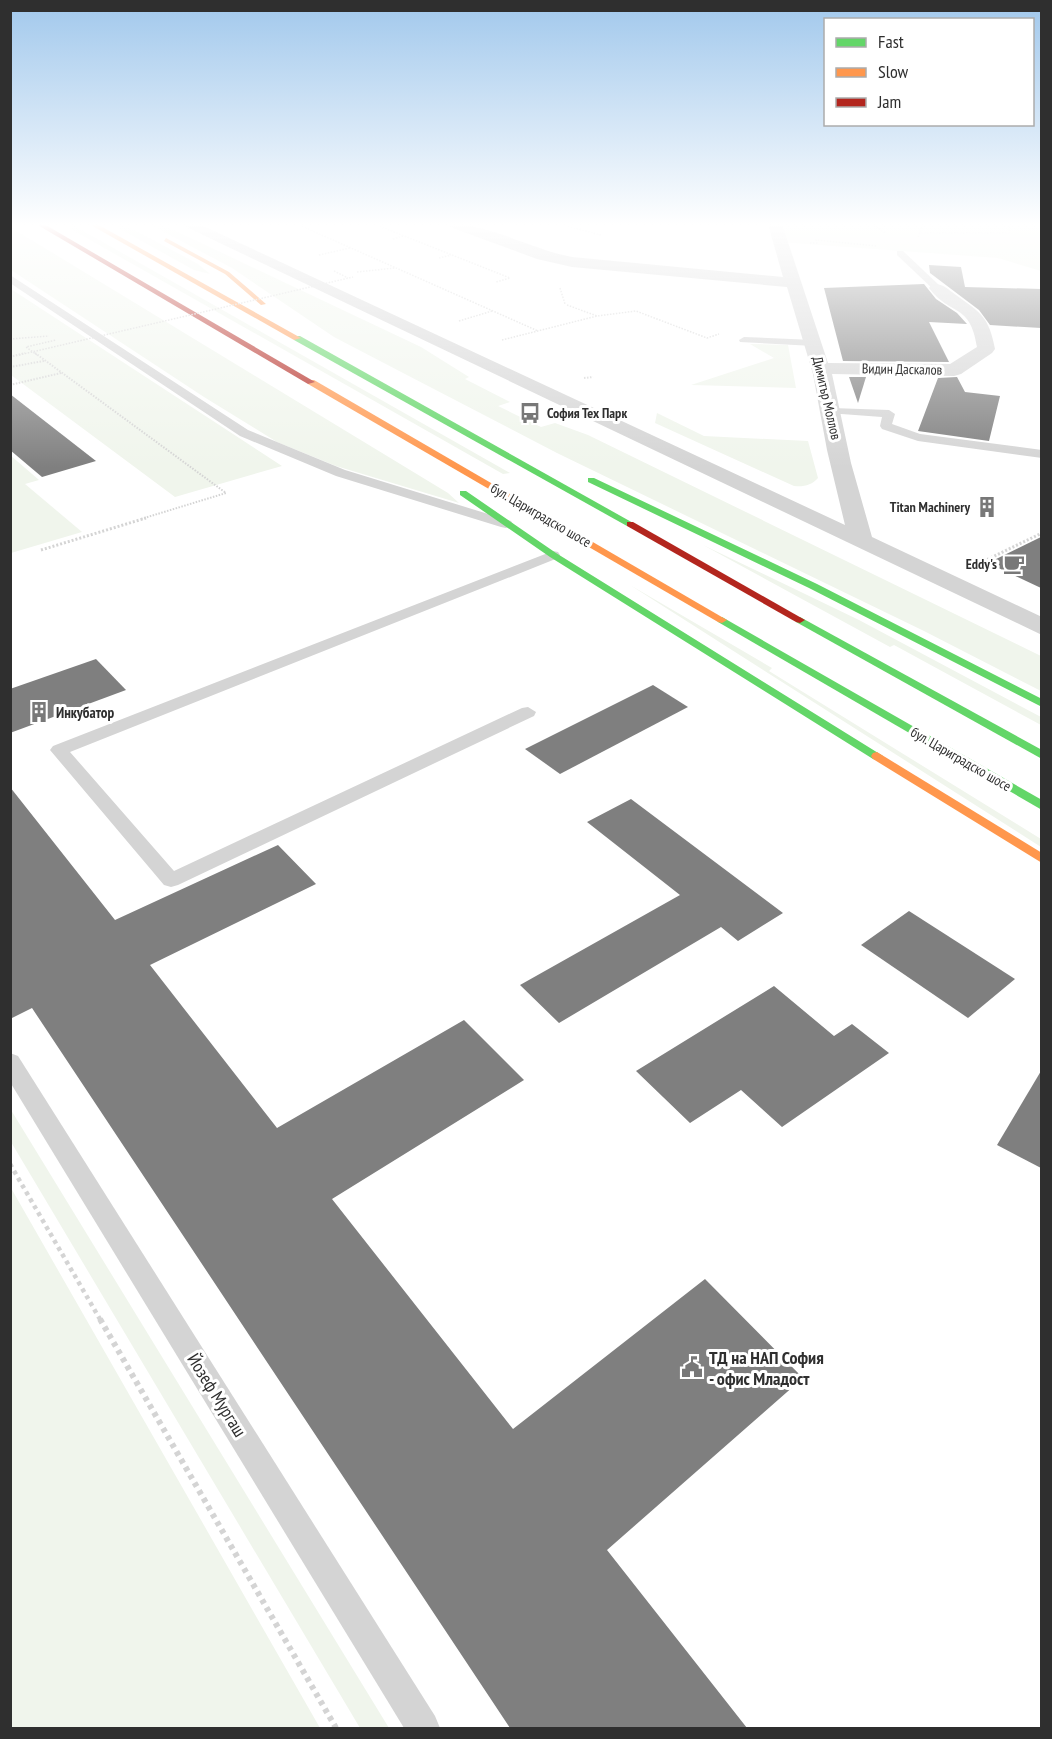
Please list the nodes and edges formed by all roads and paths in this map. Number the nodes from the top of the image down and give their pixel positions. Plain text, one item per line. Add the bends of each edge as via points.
1 (51, 305) edge
2 (180, 305) edge
3 (232, 305) edge
4 (238, 305) edge
5 (264, 305) edge
6 (360, 305) edge
7 (480, 305) edge
8 (567, 305) dead end
9 (802, 305) edge
10 (963, 305) edge
11 (493, 311) junction
12 (597, 316) junction
13 (459, 321) dead end
14 (538, 331) junction
15 (707, 338) dead end
16 (61, 339) dead end
17 (744, 340) dead end
18 (497, 341) dead end
19 (814, 343) junction
20 (309, 345) junction
21 (10, 357) edge
22 (44, 360) junction
23 (10, 367) edge
24 (821, 368) junction
25 (61, 373) junction
26 (10, 386) edge
27 (832, 411) junction
28 (450, 423) junction
29 (391, 427) junction
30 (1041, 454) edge
31 (429, 465) dead end
32 (557, 466) dead end
33 (579, 475) dead end
34 (453, 486) dead end
35 (512, 526) junction
36 (1041, 533) edge
37 (861, 540) junction
38 (41, 550) dead end
39 (553, 555) junction
40 (987, 560) dead end
41 (1041, 627) edge
42 (1041, 704) edge
43 (528, 712) dead end
44 (1041, 755) edge
45 (1041, 806) edge
46 (1041, 859) edge
47 (10, 1062) edge
48 (10, 1164) edge
49 (336, 1728) edge
50 (423, 1728) edge

1 - 35 lane, бул. Цариградско шосе via 268,445 391,490
2 - 29 highway, бул. Цариградско шосе
3 - 21 path, bridge
4 - 20 highway
5 - 20 highway
6 - 37 street
7 - 11 path
8 - 12 path
9 - 19 street, Димитър Моллов
10 - 24 street, Видин Даскалов via 983,326 986,349 954,370
11 - 13 path
11 - 14 path
12 - 14 path
12 - 15 path via 636,311
14 - 18 path
16 - 22 path via 26,347
17 - 19 lane
19 - 24 street, Димитър Моллов
20 - 28 highway
22 - 23 path
22 - 25 path
24 - 27 street, Димитър Моллов
25 - 26 path
25 - 38 path via 226,493
27 - 30 lane via 889,414 886,426 918,437
27 - 37 street, Димитър Моллов
28 - 32 highway
28 - 44 highway
29 - 31 highway
29 - 45 highway, бул. Цариградско шосе
33 - 42 highway via 813,586
34 - 35 highway
35 - 39 highway
36 - 40 path
37 - 41 street
39 - 43 lane via 59,750 171,880
39 - 46 highway
47 - 50 lane, Йозеф Мургаш
48 - 49 path

